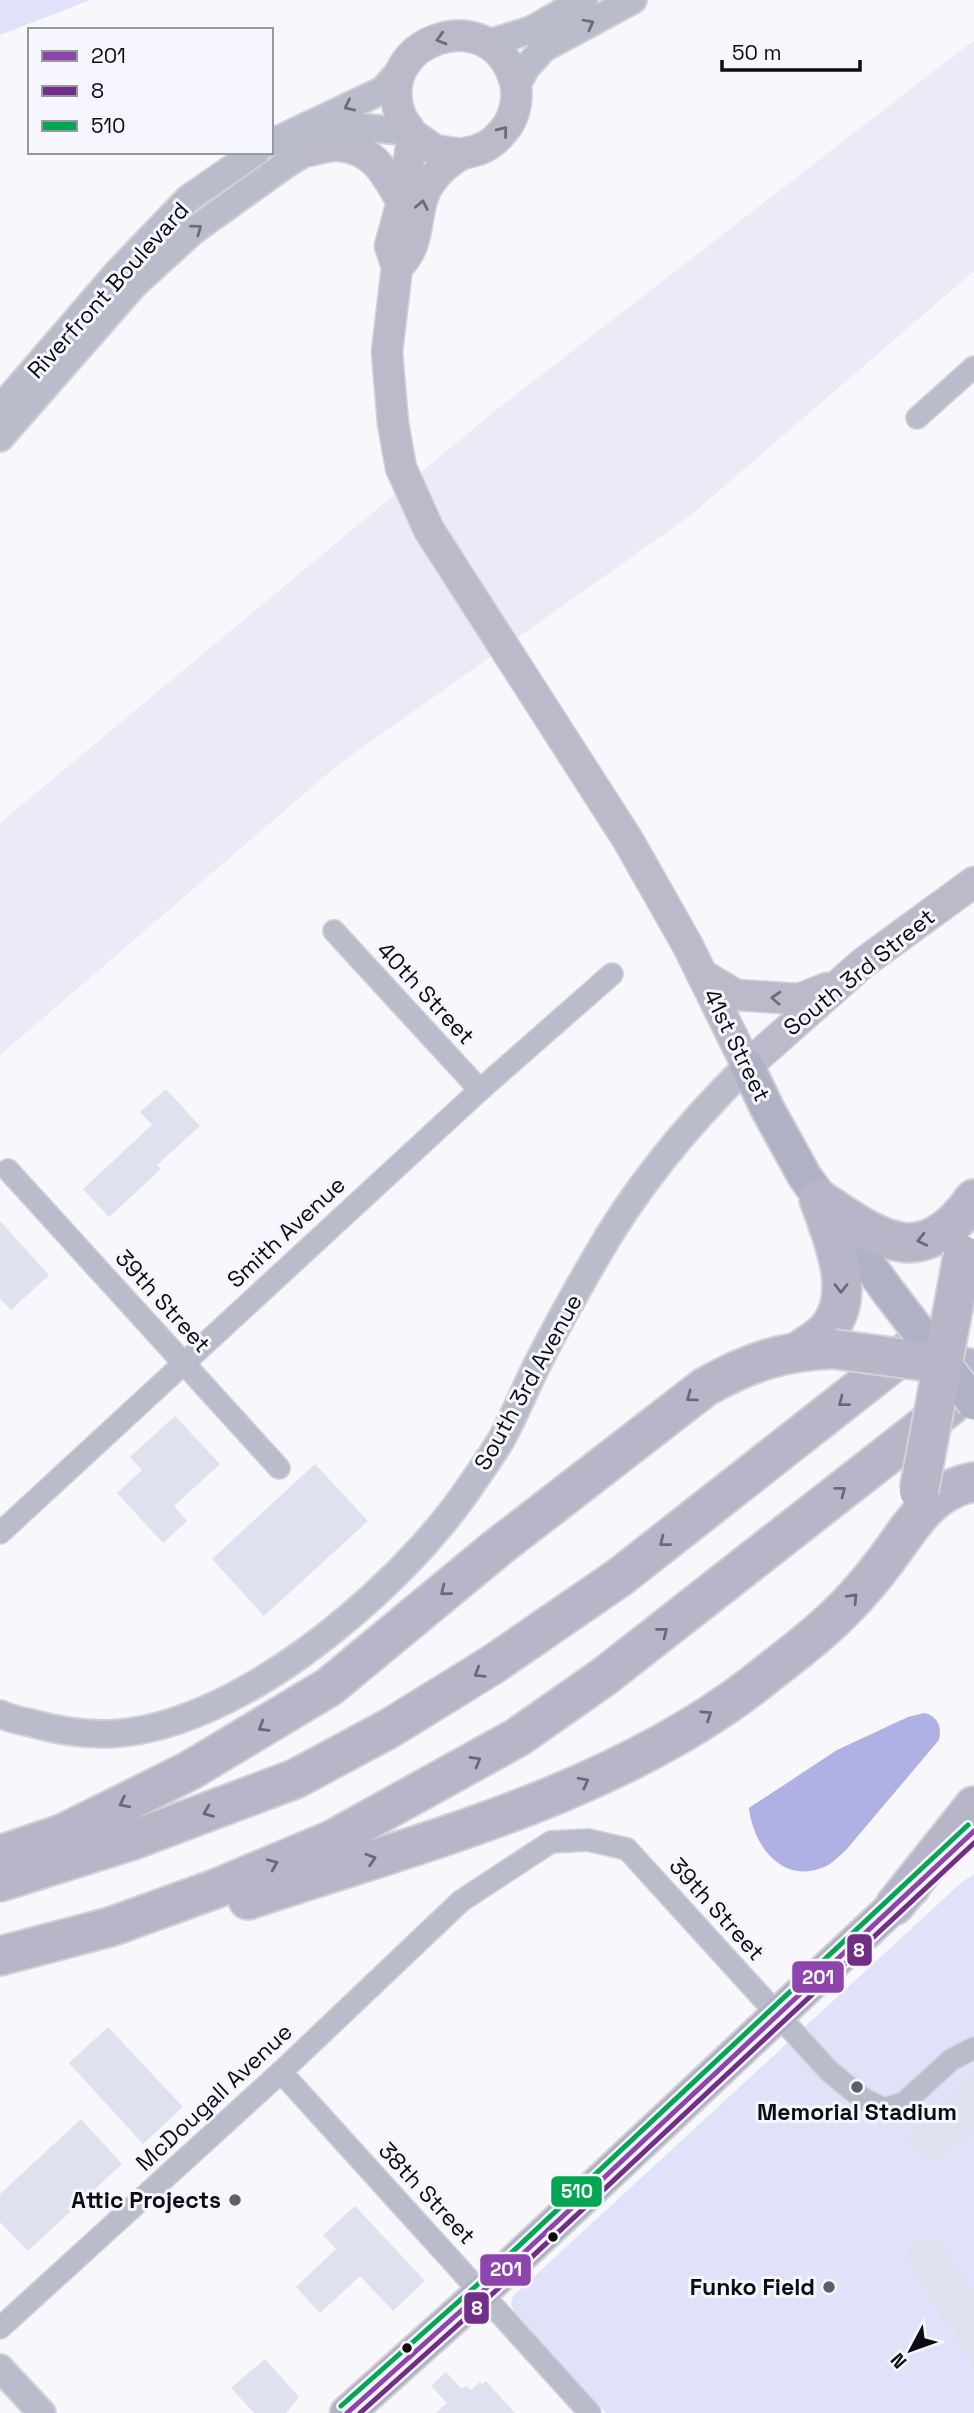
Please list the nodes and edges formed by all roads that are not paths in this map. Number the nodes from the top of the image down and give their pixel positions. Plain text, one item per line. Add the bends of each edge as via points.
1 (584, 0) edge
2 (634, 0) edge
3 (489, 43) junction
4 (403, 67) junction
5 (516, 86) junction
6 (412, 133) junction
7 (273, 142) edge
8 (308, 151) junction
9 (253, 154) edge
10 (462, 154) junction
11 (401, 202) junction
12 (397, 267) junction
13 (974, 367) edge
14 (0, 410) edge
15 (917, 418) dead end
16 (0, 438) edge
17 (974, 882) edge
18 (334, 931) dead end
19 (612, 974) dead end
20 (703, 975) junction
21 (841, 982) junction
22 (747, 1066) junction
23 (480, 1090) junction
24 (8, 1170) dead end
25 (819, 1199) junction
26 (974, 1199) edge
27 (974, 1206) edge
28 (974, 1299) edge
29 (817, 1350) junction
30 (184, 1363) junction
31 (959, 1366) edge
32 (974, 1386) edge
33 (974, 1403) edge
34 (279, 1468) dead end
35 (974, 1482) edge
36 (914, 1508) junction
37 (0, 1533) edge
38 (0, 1714) edge
39 (974, 1806) edge
40 (974, 1831) edge
41 (0, 1855) edge
42 (0, 1882) edge
43 (461, 1902) joint
44 (895, 1905) junction
45 (0, 1956) edge
46 (0, 1963) edge
47 (778, 2016) junction
48 (974, 2048) edge
49 (281, 2072) junction
50 (482, 2292) junction
51 (0, 2328) edge
52 (0, 2368) edge
53 (41, 2413) edge
54 (347, 2413) edge
55 (590, 2413) edge

1 - 3 street via 531,30
5 -> 2 street via 544,48
3 -> 4 main road via 465,35 440,36 418,48
3 - 5 main road via 511,69
4 - 6 main road via 397,90 400,114
4 -> 7 street via 383,90
10 -> 5 main road via 497,139 509,124
6 - 8 street, Riverfront Boulevard via 359,127 323,138
6 - 10 main road via 435,150
6 - 11 main road
8 - 11 main road via 339,146 358,150 387,174
16 -> 8 street, Riverfront Boulevard via 134,285 193,231
9 - 14 street, Riverfront Boulevard via 189,198 117,273
12 -> 10 main road via 416,235 424,192
11 - 12 main road via 390,246
12 - 20 main road, 41st Street via 387,352 401,468 429,530 628,839
13 - 15 street
17 - 21 main road, South 3rd Street
18 - 23 street, 40th Street
19 - 23 street, Smith Avenue
21 -> 20 main road via 799,999 736,995
20 - 22 main road, 41st Street
21 - 22 main road, South 3rd Street
22 - 25 main road, 41st Street
22 - 38 street, South 3rd Avenue via 714,1098 639,1191 596,1256 501,1440 461,1499 419,1553 331,1633 201,1712 150,1727 106,1734 55,1730
23 - 30 street, Smith Avenue
24 - 30 street, 39th Street
26 -> 25 highway via 952,1226 937,1236 911,1242 875,1235
25 -> 29 highway via 834,1241 842,1295
25 - 31 main road, 41st Street, bridge via 890,1294
27 - 31 highway, bridge via 963,1255
28 -> 42 highway via 620,1577 390,1728 295,1779 131,1841
29 - 31 highway, bridge
29 -> 41 highway via 741,1368 688,1399 329,1687 189,1771 62,1833
30 - 34 street, 39th Street
30 - 37 street, Smith Avenue
31 - 33 main road, 41st Street, bridge
31 - 36 highway, bridge
45 -> 32 highway via 110,1927 320,1845 518,1737 606,1676
35 - 36 highway via 958,1485
46 -> 36 highway via 79,1956 571,1789 684,1730 749,1688 843,1609 876,1573
39 - 44 highway
40 - 44 main road
43 - 47 street, 39th Street via 551,1842 588,1840 627,1849
43 - 49 street, McDougall Avenue
44 - 47 main road
47 - 48 street, 39th Street via 829,2071 884,2109 904,2104 951,2060
47 - 50 main road
49 - 50 street, 38th Street
49 - 51 street, McDougall Avenue
50 - 54 main road
50 - 55 street, 38th Street
52 - 53 street

